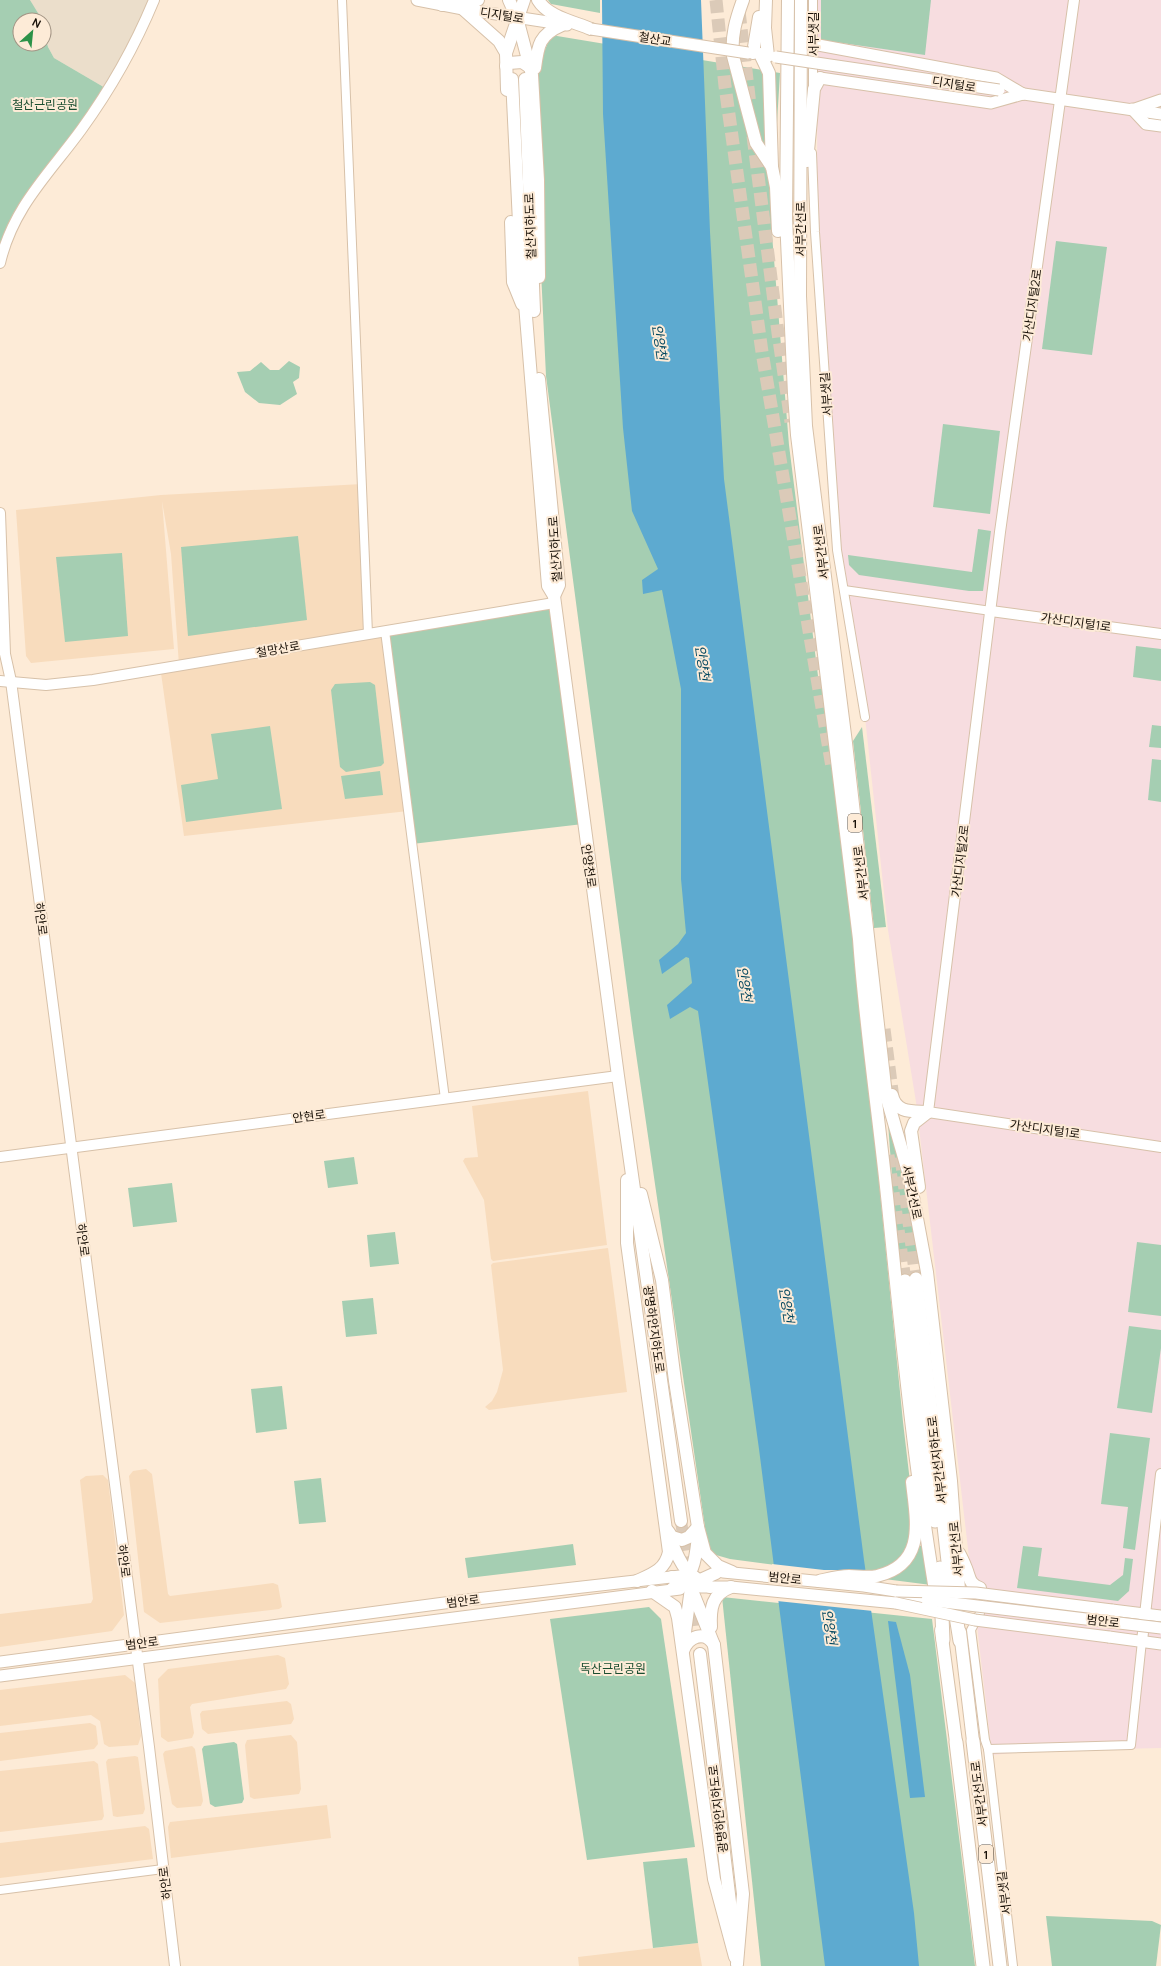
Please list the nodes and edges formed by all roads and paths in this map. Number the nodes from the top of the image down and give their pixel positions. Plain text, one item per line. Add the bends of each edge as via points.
1 (154, 0) edge
2 (342, 0) edge
3 (418, 0) edge
4 (478, 0) edge
5 (508, 0) edge
6 (524, 0) edge
7 (538, 0) edge
8 (743, 0) edge
9 (759, 0) edge
10 (766, 0) edge
11 (788, 0) edge
12 (801, 0) edge
13 (813, 0) edge
14 (1074, 0) edge
15 (442, 5) junction
16 (463, 9) junction
17 (518, 18) junction
18 (562, 21) junction
19 (591, 29) joint
20 (813, 44) junction
21 (506, 53) junction
22 (761, 55) junction
23 (506, 66) junction
24 (816, 73) junction
25 (529, 74) junction
26 (512, 79) dead end
27 (1023, 94) junction
28 (812, 97) junction
29 (1060, 99) junction
30 (1161, 100) edge
31 (1132, 109) junction
32 (1160, 114) edge
33 (1161, 126) edge
34 (772, 167) junction
35 (800, 248) junction
36 (0, 263) edge
37 (530, 312) junction
38 (794, 394) junction
39 (0, 513) edge
40 (844, 590) junction
41 (554, 599) junction
42 (991, 611) junction
43 (385, 631) junction
44 (368, 634) junction
45 (1161, 634) edge
46 (0, 681) edge
47 (11, 681) junction
48 (865, 717) dead end
49 (874, 984) junction
50 (618, 1076) junction
51 (444, 1099) junction
52 (928, 1112) junction
53 (627, 1137) junction
54 (71, 1147) junction
55 (1161, 1147) edge
56 (0, 1158) edge
57 (922, 1240) junction
58 (898, 1298) junction
59 (1161, 1474) edge
60 (681, 1521) tunnel mouth
61 (698, 1527) junction
62 (667, 1530) junction
63 (955, 1544) junction
64 (716, 1572) joint
65 (732, 1572) junction
66 (687, 1580) junction
67 (637, 1581) junction
68 (818, 1581) junction
69 (710, 1587) joint
70 (731, 1587) junction
71 (980, 1588) joint
72 (672, 1589) joint
73 (652, 1591) junction
74 (896, 1591) junction
75 (926, 1600) junction
76 (896, 1603) junction
77 (1145, 1614) junction
78 (1161, 1616) edge
79 (1161, 1628) edge
80 (943, 1640) junction
81 (713, 1641) junction
82 (960, 1641) junction
83 (1142, 1641) junction
84 (135, 1644) junction
85 (1161, 1644) edge
86 (683, 1651) junction
87 (700, 1654) tunnel mouth
88 (137, 1658) junction
89 (0, 1662) edge
90 (0, 1676) edge
91 (956, 1742) joint
92 (973, 1742) joint
93 (988, 1749) junction
94 (163, 1869) junction
95 (0, 1890) edge
96 (737, 1965) edge
97 (175, 1966) edge
98 (983, 1966) edge
99 (1000, 1966) edge
100 (1013, 1966) edge

1 - 36 street via 122,65 81,129 28,197 5,241
2 - 44 street
3 - 15 main road, 디지털로
4 - 15 main road
5 - 17 main road
6 - 17 main road
7 - 18 main road
8 - 34 main road via 731,43 733,56 756,143
9 - 22 main road via 758,28
10 - 22 main road
11 - 38 main road, 서부간선로 / 1 via 786,218
12 - 35 main road, 서부간선로 / 1
13 - 20 street, 서부샛길
14 - 29 street, 가산디지털2로
15 - 16 main road, 디지털로
16 - 17 main road, 디지털로
16 - 21 main road via 499,41
17 - 18 main road, 디지털로
17 - 21 main road
17 - 25 main road
18 - 19 main road
18 - 25 main road via 542,40 536,54 535,67
19 - 22 main road, 철산교, bridge
20 - 24 street, 서부샛길
20 - 27 main road via 996,78
21 - 23 main road
22 - 27 main road, 디지털로, bridge
22 - 34 main road via 769,73
23 - 25 main road via 509,63 522,62
23 - 37 main road via 512,282
24 - 27 main road via 991,103
24 - 28 main road
25 - 37 main road via 540,251 539,286
26 - 37 main road, 철산지하도로 via 520,243
27 - 29 main road, 디지털로
28 - 35 main road
28 - 40 street, 서부샛길 via 815,232 837,550
29 - 31 main road, 디지털로
29 - 42 street, 가산디지털2로
30 - 31 main road
31 - 32 main road, 디지털로
31 - 33 main road via 1146,124
34 - 38 main road via 776,188 787,367
35 - 49 main road, 서부간선로 / 1 via 806,426
37 - 41 main road, 철산지하도로 via 548,586
38 - 58 main road, 서부간선로 / 1 via 876,1086
39 - 47 street, 하안로 via 5,654
40 - 42 street
40 - 48 street, 서부샛길
41 - 43 street, 철망산로
41 - 50 main road, 안양천로
42 - 45 street, 가산디지털1로
42 - 52 street, 가산디지털2로
43 - 44 street, 철망산로
43 - 51 street
44 - 47 street, 철망산로 via 71,683
46 - 47 street, 철망산로
47 - 54 street, 하안로
49 - 52 main road via 882,1019 894,1102 901,1109
49 - 57 main road, 서부간선로 / 1 via 886,1095 909,1175
50 - 51 street, 안현로
50 - 53 main road, 안양천로
51 - 54 street, 안현로
52 - 55 street, 가산디지털1로
52 - 57 main road via 914,1123 911,1131 920,1198
53 - 60 main road, 광명하안지하도로
53 - 61 main road via 662,1280
53 - 62 main road via 626,1243
54 - 56 street, 안현로
54 - 84 street, 하안로
57 - 63 main road, 서부간선로 / 1 via 951,1481
58 - 68 main road via 906,1428 917,1525 913,1549 895,1568 876,1576 847,1576
58 - 80 main road, 서부간선로 / 1 via 924,1514
59 - 77 street
61 - 62 main road via 689,1537 682,1540 672,1537
61 - 65 main road via 705,1553 718,1566
61 - 66 main road via 696,1560
62 - 66 main road
62 - 67 main road via 670,1552 664,1565 655,1573
63 - 71 main road via 969,1581
63 - 82 main road, 서부간선로 / 1
64 - 65 main road, 범안로
64 - 66 main road
65 - 68 main road, 범안로
66 - 67 main road, 범안로
66 - 69 main road
66 - 72 main road
66 - 81 main road
66 - 86 main road
67 - 84 main road, 범안로 via 467,1600
68 - 74 main road, 범안로
69 - 70 main road, 범안로
70 - 76 main road, 범안로
70 - 81 main road via 722,1590 716,1596 711,1608
71 - 93 street, 서부샛길 via 980,1613 971,1630
72 - 73 main road, 범안로
73 - 86 main road via 675,1607
73 - 88 main road, 범안로
74 - 75 main road, 범안로, bridge
74 - 77 main road, bridge via 976,1593
75 - 76 main road, 범안로, bridge
75 - 79 main road, 범안로, bridge
76 - 83 main road, bridge via 975,1620
77 - 78 main road
77 - 83 street
80 - 82 highway, 서부간선지하도로 via 942,1582 910,1280
80 - 91 main road, 서부간선로 / 1
81 - 86 main road via 697,1637 688,1640
81 - 96 main road via 743,1894
82 - 92 main road, 서부간선로 / 1
83 - 85 main road
83 - 93 street via 1131,1745
84 - 88 street, 하안로
84 - 89 main road, 범안로
86 - 96 main road via 714,1879
87 - 96 main road, 광명하안지하도로
88 - 90 main road, 범안로
88 - 94 street, 하안로
91 - 98 highway, 서부간선도로 / 1
92 - 99 highway, 서부간선도로 / 1
93 - 100 street, 서부샛길
94 - 95 street
94 - 97 street, 하안로

